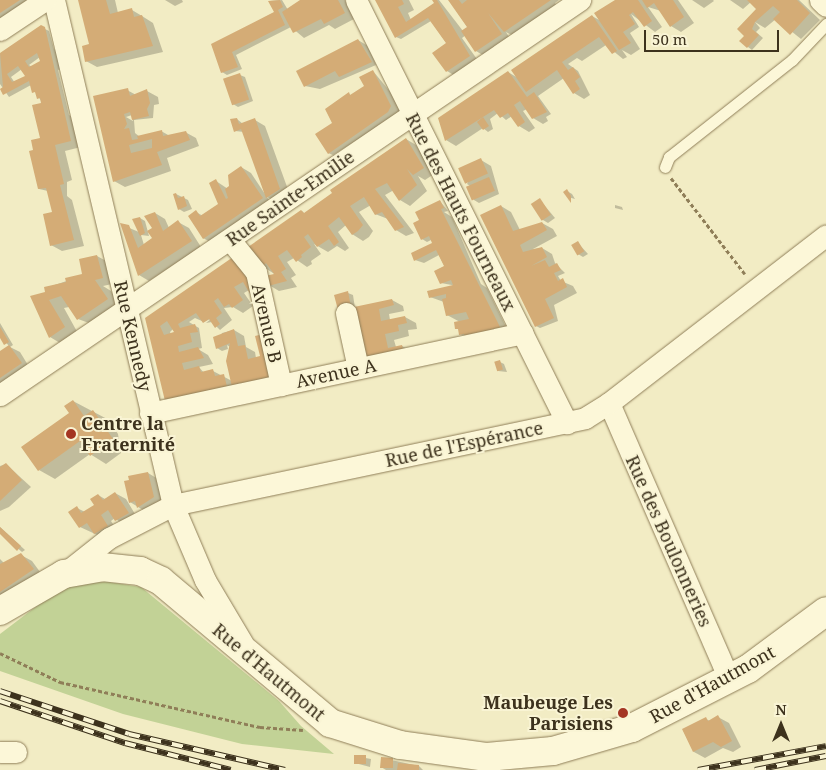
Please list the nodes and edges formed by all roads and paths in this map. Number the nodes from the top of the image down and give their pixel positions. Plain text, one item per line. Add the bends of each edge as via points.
1 (45, 0) edge
2 (54, 0) edge
3 (356, 0) edge
4 (580, 0) edge
5 (820, 0) edge
6 (826, 6) edge
7 (826, 24) edge
8 (0, 30) edge
9 (412, 113) junction
10 (665, 167) joint
11 (826, 235) edge
12 (230, 240) junction
13 (756, 289) junction
14 (127, 310) junction
15 (346, 313) dead end
16 (522, 334) junction
17 (358, 368) junction
18 (281, 385) junction
19 (0, 395) edge
20 (609, 403) junction
21 (150, 413) junction
22 (567, 422) junction
23 (173, 505) junction
24 (64, 574) junction
25 (0, 611) edge
26 (826, 612) edge
27 (0, 653) edge
28 (251, 658) junction
29 (729, 679) junction
30 (330, 723) junction

1 - 8 street
2 - 14 street, Rue Kennedy
3 - 9 street, Rue des Hauts Fourneaux
4 - 9 street, Rue Sainte-Emilie
5 - 6 street
7 - 10 lane via 792,60 669,157
9 - 12 street, Rue Sainte-Emilie
9 - 16 street, Rue des Hauts Fourneaux
10 - 13 path
11 - 13 street, Rue de l'Espérance
12 - 14 street, Rue Sainte-Emilie
12 - 18 street, Avenue B via 256,272
13 - 20 street, Rue de l'Espérance
14 - 19 street, Rue Sainte-Emilie
14 - 21 street, Rue Kennedy
15 - 17 street
16 - 17 street, Avenue A
16 - 22 street, Rue des Hauts Fourneaux
17 - 18 street, Avenue A
18 - 21 street, Avenue A
20 - 22 street, Rue de l'Espérance via 584,418
20 - 29 street, Rue des Boulonneries
21 - 23 street, Rue Kennedy
22 - 23 street, Rue de l'Espérance
23 - 24 street, Rue de l'Espérance via 109,538
23 - 28 street, Rue Kennedy via 206,580
24 - 25 street, Rue d'Hautmont
24 - 28 street, Rue d'Hautmont via 102,567 140,571 160,581
26 - 29 street, Rue d'Hautmont via 771,654
27 - 30 path via 60,682 260,727 309,730
28 - 30 street, Rue d'Hautmont
29 - 30 street, Rue d'Hautmont via 623,731 575,746 530,754 487,757 432,751

